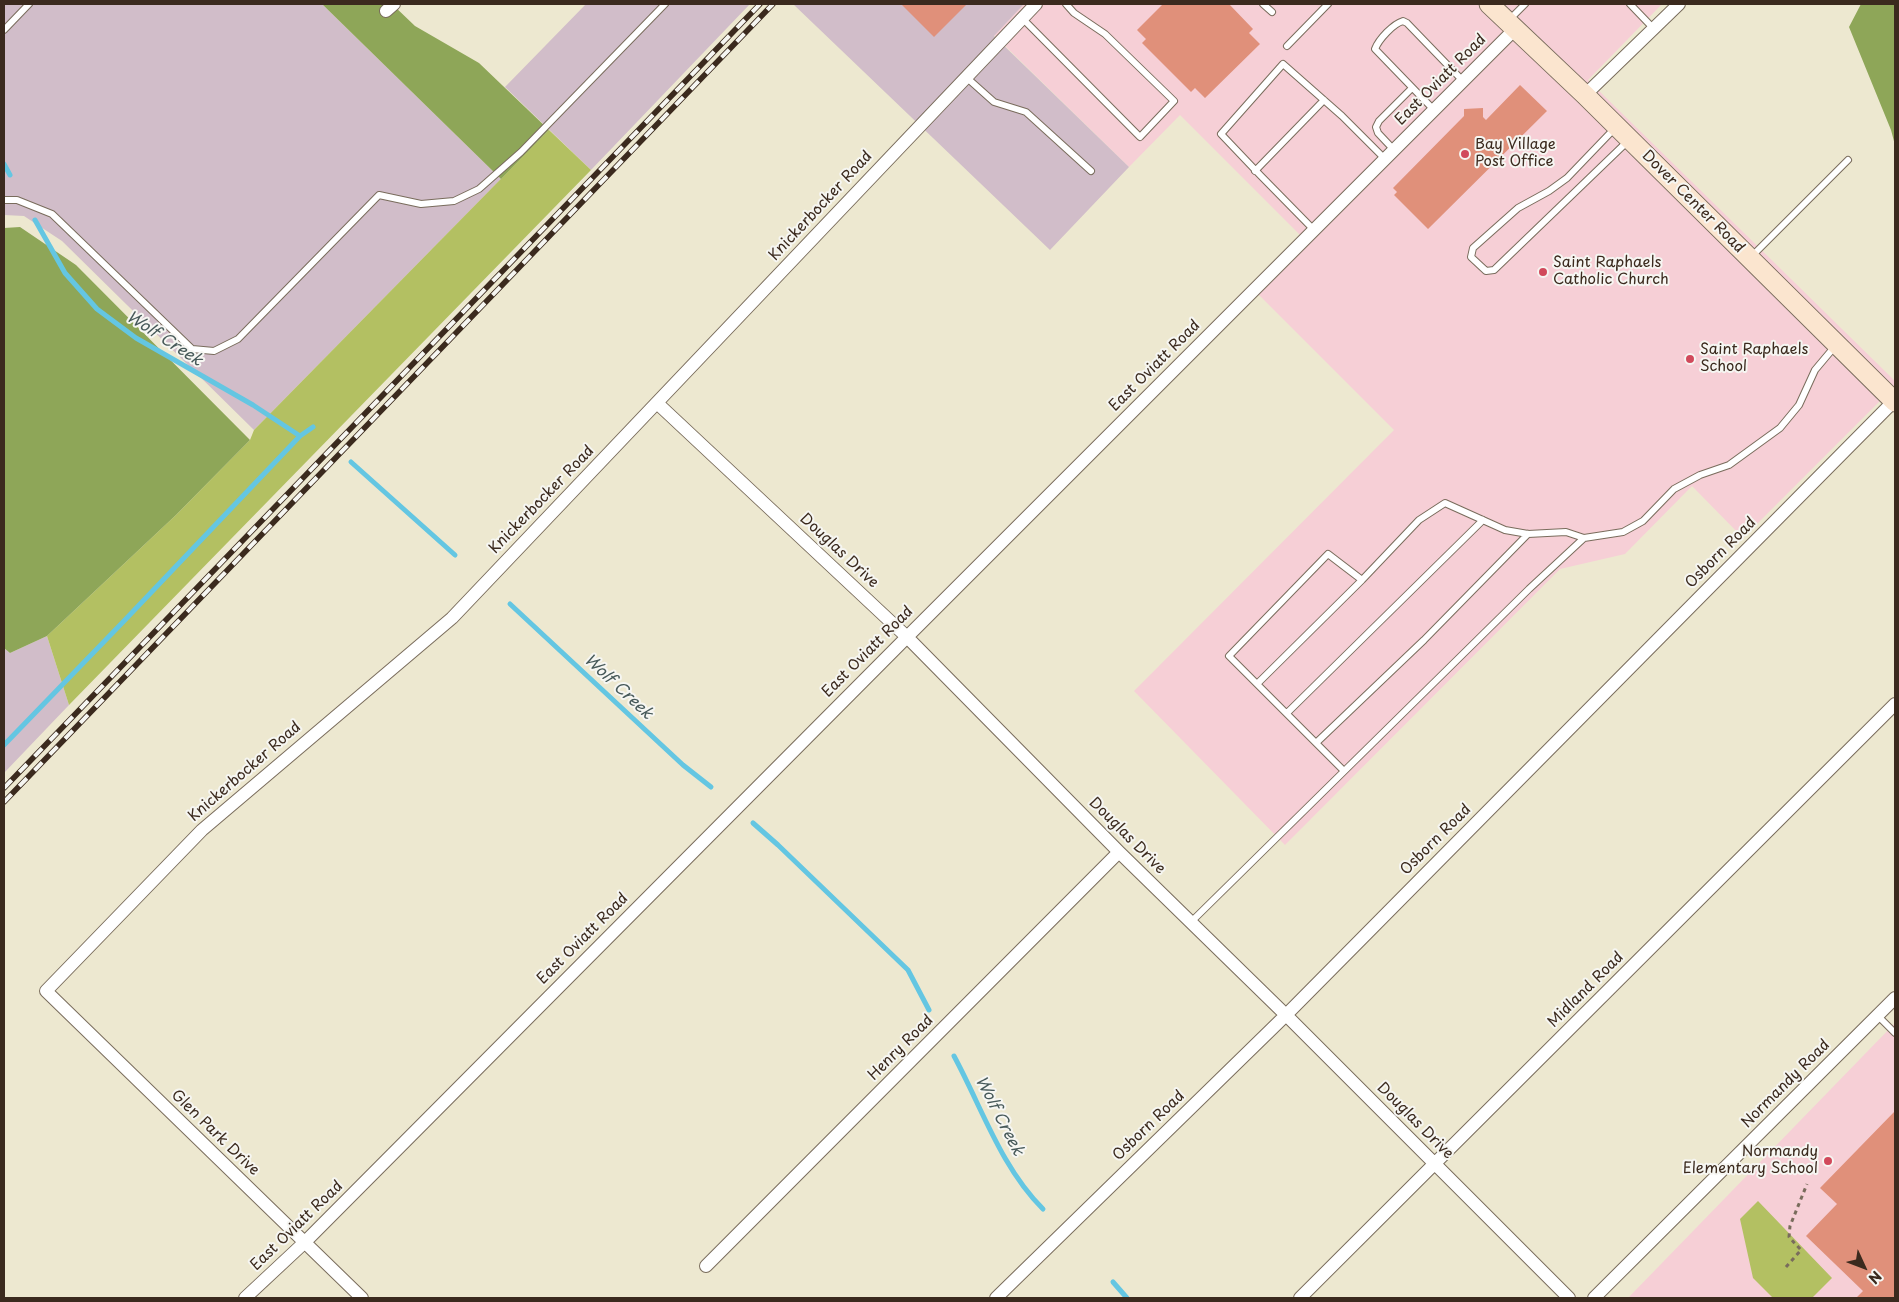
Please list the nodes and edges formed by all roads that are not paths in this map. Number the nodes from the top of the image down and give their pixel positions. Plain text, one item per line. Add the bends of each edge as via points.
1 (29, 4) edge
2 (665, 4) edge
3 (1036, 4) edge
4 (1066, 4) edge
5 (1263, 4) edge
6 (1328, 4) edge
7 (1489, 4) edge
8 (1525, 4) edge
9 (1630, 4) edge
10 (1679, 4) edge
11 (1272, 12) dead end
12 (1022, 18) junction
13 (1511, 25) junction
14 (1654, 29) junction
15 (4, 30) edge
16 (1287, 46) dead end
17 (966, 77) junction
18 (1463, 81) junction
19 (1412, 88) junction
20 (1585, 95) junction
21 (1324, 100) junction
22 (1434, 110) junction
23 (1623, 133) junction
24 (1394, 150) junction
25 (1385, 159) junction
26 (1848, 160) dead end
27 (1091, 171) dead end
28 (1255, 171) junction
29 (4, 200) edge
30 (1314, 230) junction
31 (1750, 258) junction
32 (1837, 344) junction
33 (1895, 402) edge
34 (656, 403) junction
35 (1482, 520) junction
36 (1528, 534) junction
37 (1584, 538) junction
38 (1362, 580) junction
39 (907, 636) junction
40 (1257, 684) junction
41 (1895, 704) edge
42 (1287, 714) junction
43 (1316, 743) junction
44 (1344, 771) junction
45 (1119, 852) junction
46 (1191, 922) junction
47 (46, 991) joint
48 (1895, 998) edge
49 (1286, 1015) junction
50 (1878, 1016) junction
51 (1895, 1033) edge
52 (1435, 1164) junction
53 (305, 1242) junction
54 (706, 1266) dead end
55 (245, 1298) edge
56 (362, 1298) edge
57 (996, 1298) edge
58 (1300, 1298) edge
59 (1569, 1298) edge
60 (1594, 1298) edge

1 - 15 lane
2 - 29 lane via 521,152 479,189 454,201 420,204 379,195 238,339 214,351 192,349 52,214 17,200
3 - 12 street, Knickerbocker Road
4 - 12 lane via 1105,34 1174,101 1140,136
5 - 11 lane
6 - 16 lane
7 - 13 street, Dover Center Road
8 - 13 lane
9 - 14 lane
10 - 14 street
12 - 17 street, Knickerbocker Road
13 - 18 street, East Oviatt Road
13 - 20 street, Dover Center Road
14 - 20 street
17 - 27 lane via 994,102 1026,112
17 - 34 street, Knickerbocker Road
18 - 19 lane via 1403,21 1398,22 1375,49
18 - 22 street, East Oviatt Road
19 - 22 lane
19 - 24 lane via 1378,121 1376,127
20 - 23 street, Dover Center Road
21 - 25 lane
21 - 28 lane
21 - 28 lane via 1283,64 1221,134
22 - 24 street, East Oviatt Road
23 - 23 lane via 1494,270 1486,271 1471,257 1473,248 1518,208 1549,191
23 - 31 street, Dover Center Road
24 - 25 street, East Oviatt Road
25 - 30 street, East Oviatt Road
26 - 31 lane
28 - 30 lane
30 - 39 street, East Oviatt Road
31 - 32 street, Dover Center Road
32 - 33 street, Dover Center Road
32 - 37 lane via 1815,370 1799,405 1780,428 1758,446 1729,466 1700,475 1674,489 1643,521 1623,532
33 - 49 street, Osborn Road
34 - 39 street, Douglas Drive
34 - 47 street, Knickerbocker Road via 452,618 202,830
35 - 36 lane via 1505,530
35 - 38 lane via 1445,503 1419,520
35 - 42 lane
36 - 37 lane via 1566,532
36 - 43 lane
37 - 44 lane
38 - 40 lane
38 - 40 lane via 1328,554 1229,656
39 - 45 street, Douglas Drive
39 - 53 street, East Oviatt Road
40 - 42 lane
41 - 52 street, Midland Road
42 - 43 lane
43 - 44 lane
44 - 46 lane
45 - 46 street, Douglas Drive
45 - 54 street, Henry Road
46 - 49 street, Douglas Drive
47 - 53 street, Glen Park Drive
48 - 50 street, Normandy Road
49 - 52 street, Douglas Drive
49 - 57 street, Osborn Road
50 - 51 lane
50 - 60 street, Normandy Road
52 - 58 street, Midland Road
52 - 59 street, Douglas Drive
53 - 55 street, East Oviatt Road
53 - 56 street, Glen Park Drive

